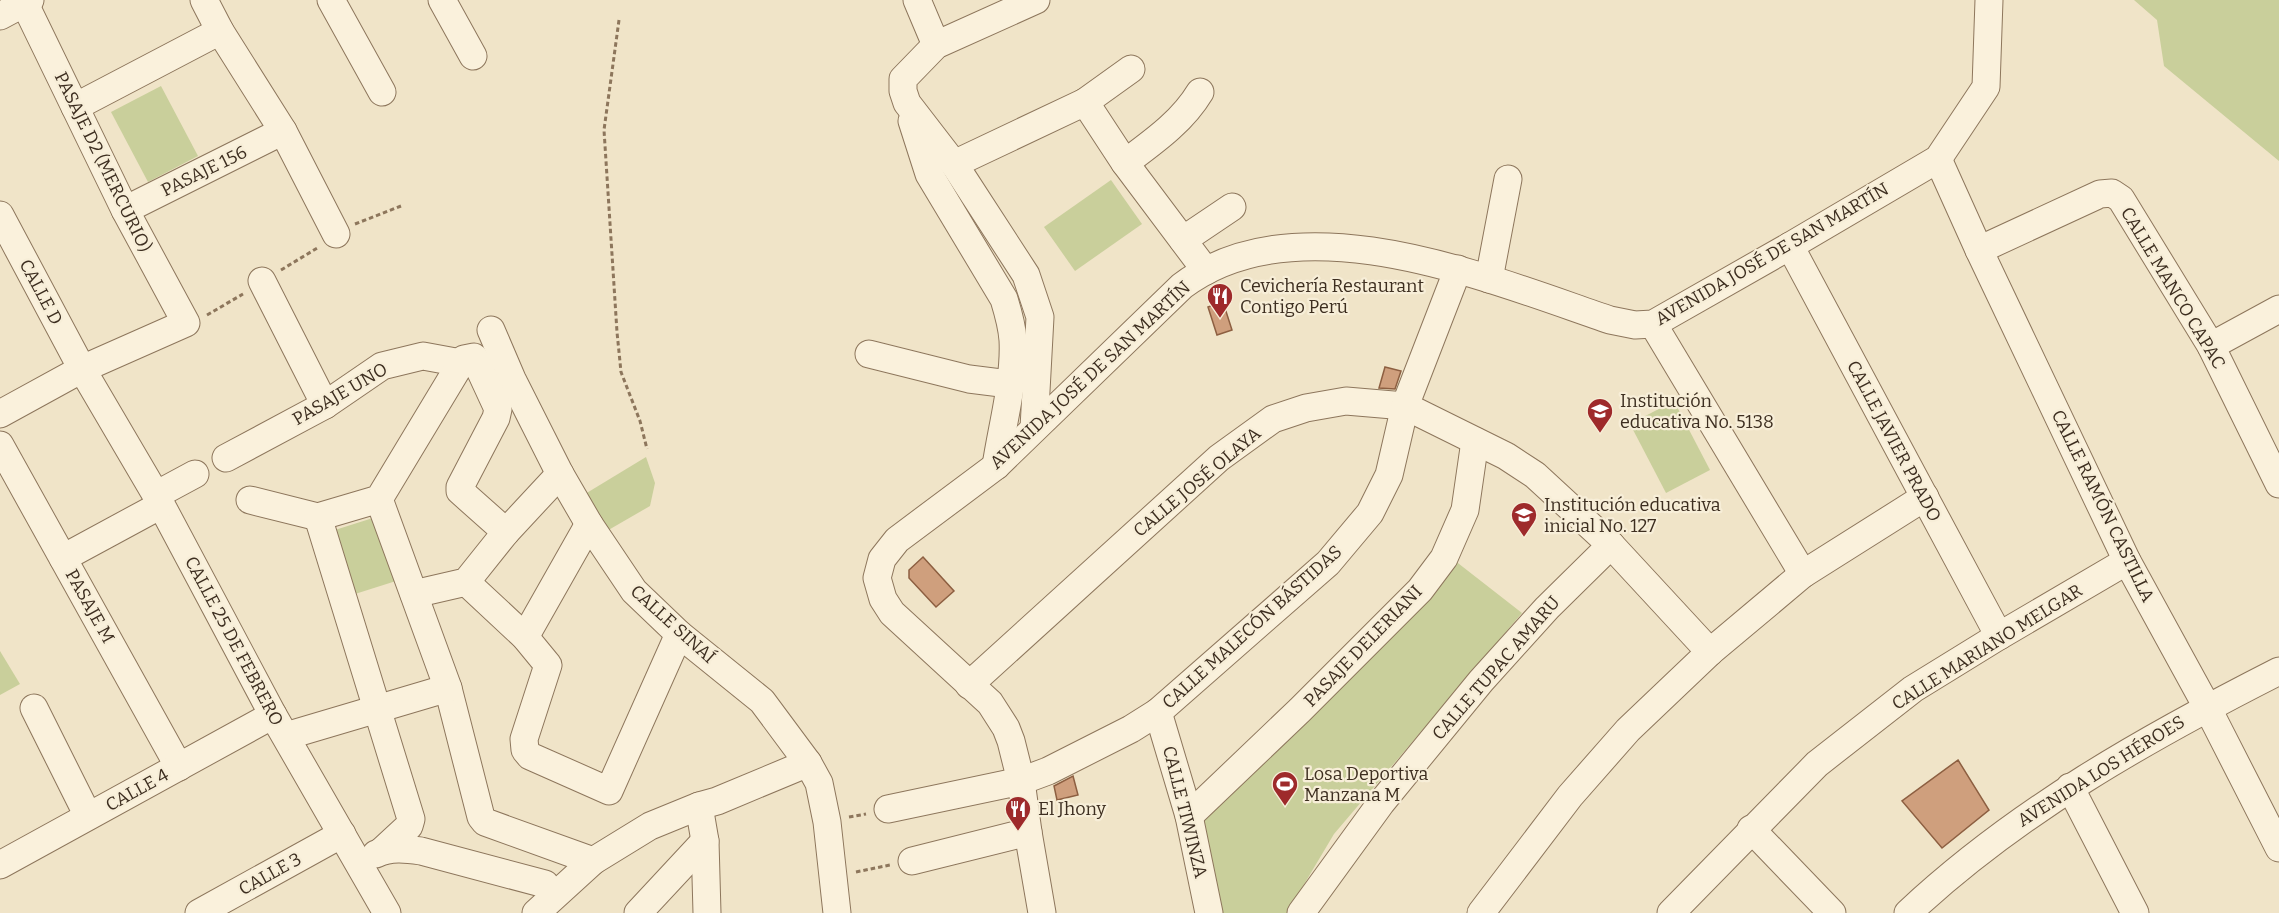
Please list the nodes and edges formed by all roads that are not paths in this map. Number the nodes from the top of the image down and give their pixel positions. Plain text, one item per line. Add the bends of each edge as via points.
1 (204, 0) edge
2 (331, 0) edge
3 (442, 0) edge
4 (917, 0) edge
5 (1036, 0) edge
6 (1989, 0) edge
7 (26, 1) edge
8 (1005, 6) edge
9 (0, 16) edge
10 (220, 31) junction
11 (936, 45) junction
12 (473, 56) dead end
13 (1131, 69) dead end
14 (382, 92) dead end
15 (1200, 92) dead end
16 (1086, 102) junction
17 (907, 103) junction
18 (75, 107) junction
19 (283, 131) junction
20 (1938, 159) junction
21 (1125, 163) junction
22 (954, 164) junction
23 (1508, 179) dead end
24 (1232, 207) dead end
25 (125, 210) junction
26 (0, 215) edge
27 (336, 234) road end
28 (1183, 240) junction
29 (1790, 246) junction
30 (1979, 250) junction
31 (1458, 269) junction
32 (1206, 271) junction
33 (1489, 279) junction
34 (262, 281) road end
35 (2279, 309) edge
36 (1653, 324) junction
37 (491, 330) dead end
38 (2211, 346) junction
39 (869, 354) dead end
40 (461, 363) junction
41 (82, 369) junction
42 (1009, 384) junction
43 (325, 405) junction
44 (1405, 406) junction
45 (0, 414) edge
46 (1034, 428) junction
47 (1475, 441) junction
48 (0, 445) edge
49 (226, 458) dead end
50 (996, 466) junction
51 (195, 474) dead end
52 (560, 474) junction
53 (2278, 479) edge
54 (1925, 497) junction
55 (158, 500) junction
56 (250, 500) dead end
57 (379, 500) junction
58 (318, 517) junction
59 (589, 524) junction
60 (506, 532) junction
61 (1611, 545) junction
62 (63, 558) junction
63 (2127, 561) junction
64 (1803, 574) junction
65 (466, 582) junction
66 (414, 594) junction
67 (679, 634) junction
68 (1999, 636) junction
69 (525, 637) junction
70 (1710, 652) junction
71 (2279, 671) edge
72 (969, 685) junction
73 (448, 688) junction
74 (2207, 707) junction
75 (34, 708) dead end
76 (378, 708) junction
77 (1158, 711) junction
78 (280, 725) junction
79 (808, 763) junction
80 (179, 767) junction
81 (1021, 781) junction
82 (2070, 787) junction
83 (699, 806) junction
84 (888, 809) road end
85 (88, 816) junction
86 (1189, 816) junction
87 (1751, 829) junction
88 (1028, 832) junction
89 (342, 834) junction
90 (705, 841) junction
91 (2279, 848) edge
92 (370, 857) junction
93 (593, 861) junction
94 (912, 861) road end
95 (0, 865) edge
96 (545, 884) dead end
97 (1310, 910) edge
98 (1487, 911) edge
99 (199, 913) edge
100 (387, 913) edge
101 (536, 913) edge
102 (638, 913) edge
103 (706, 913) edge
104 (837, 913) edge
105 (1042, 913) edge
106 (1209, 913) edge
107 (1671, 913) edge
108 (1832, 913) edge
109 (1908, 913) edge
110 (2135, 913) edge

1 - 10 street
2 - 14 street
3 - 12 street
4 - 11 street
5 - 8 street
6 - 20 street, AVENIDA JOSÉ DE SAN MARTÍN via 1986,87
7 - 9 street
7 - 18 street, PASAJE D2 (MERCURIO)
8 - 11 street
10 - 18 street
10 - 19 street
11 - 17 street via 903,80
13 - 16 street
15 - 21 street via 1166,132
16 - 21 street
16 - 22 street
17 - 22 street
17 - 42 street via 928,174 1004,298 1013,340
18 - 25 street, PASAJE D2 (MERCURIO)
19 - 25 street, PASAJE 156
19 - 27 street
20 - 29 street, AVENIDA JOSÉ DE SAN MARTÍN
20 - 30 street, CALLE RAMÓN CASTILLA
21 - 28 street
22 - 46 street via 1026,275 1041,317
23 - 33 street
24 - 28 street
25 - 41 street, PASAJE D2 (MERCURIO) via 186,323
26 - 41 street, CALLE D
28 - 32 street
29 - 36 street, AVENIDA JOSÉ DE SAN MARTÍN
29 - 54 street, CALLE JAVIER PRADO
30 - 38 street, CALLE MANCO CAPAC via 2100,194 2112,193 2121,199
30 - 63 street, CALLE RAMÓN CASTILLA
31 - 32 street, AVENIDA JOSÉ DE SAN MARTÍN via 1387,252 1310,247 1260,252
31 - 33 street, AVENIDA JOSÉ DE SAN MARTÍN
31 - 44 street, CALLE MALECÓN BÁSTIDAS
32 - 46 street, AVENIDA JOSÉ DE SAN MARTÍN via 1169,297
33 - 36 street, AVENIDA JOSÉ DE SAN MARTÍN via 1610,320
34 - 43 street
35 - 38 street
36 - 64 street
37 - 52 street, CALLE SINAÍ
38 - 53 street, CALLE MANCO CAPAC
39 - 42 street via 969,379
40 - 43 street, PASAJE UNO via 423,356 382,366
40 - 57 street
40 - 60 street, PASAJE UNO via 474,357 498,409 460,491
41 - 45 street
41 - 55 street, CALLE 25 DE FEBRERO
42 - 50 street
43 - 49 street, PASAJE UNO
44 - 47 street, CALLE JOSÉ OLAYA
44 - 72 street, CALLE JOSÉ OLAYA via 1346,401 1273,419 1219,458
44 - 77 street, CALLE MALECÓN BÁSTIDAS via 1389,475 1370,513 1352,536 1328,563
46 - 50 street, AVENIDA JOSÉ DE SAN MARTÍN
47 - 61 street, CALLE JOSÉ OLAYA via 1535,475
47 - 86 street, PASAJE DELERIANI via 1465,510 1444,558 1420,590
48 - 62 street, PASAJE M
50 - 72 street, AVENIDA JOSÉ DE SAN MARTÍN via 897,540 882,559 877,578 883,600 892,613
51 - 55 street
52 - 59 street, CALLE SINAÍ
52 - 60 street
54 - 64 street
54 - 68 street, CALLE JAVIER PRADO
55 - 62 street
55 - 78 street, CALLE 25 DE FEBRERO
56 - 58 street
57 - 58 street
57 - 66 street
58 - 76 street
59 - 67 street, CALLE SINAÍ via 634,591
59 - 69 street
60 - 65 street
61 - 70 street, CALLE JOSÉ OLAYA
61 - 97 street, CALLE TUPAC AMARU via 1481,681 1381,803
62 - 80 street, PASAJE M
63 - 68 street, CALLE MARIANO MELGAR
63 - 74 street, CALLE RAMÓN CASTILLA
64 - 70 street
65 - 66 street
65 - 69 street
66 - 73 street
67 - 69 street via 609,791 530,756 525,750 524,739 548,665
67 - 79 street, CALLE SINAÍ via 762,701
68 - 87 street, CALLE MARIANO MELGAR via 1913,690 1817,764
70 - 98 street via 1628,730 1570,796
71 - 74 street, AVENIDA LOS HÉROES
72 - 81 street, AVENIDA JOSÉ DE SAN MARTÍN via 990,704 1006,728
73 - 76 street, CALLE 4
73 - 93 street via 483,820
74 - 82 street, AVENIDA LOS HÉROES
74 - 91 street, CALLE RAMÓN CASTILLA
75 - 85 street
76 - 78 street, CALLE 4
76 - 92 street via 411,819 410,826
77 - 81 street, CALLE MALECÓN BÁSTIDAS via 1131,729
77 - 86 street, CALLE TIWINZA
78 - 80 street, CALLE 4
78 - 89 street, CALLE 25 DE FEBRERO
79 - 83 street
79 - 104 street, CALLE SINAÍ via 819,783 827,822
80 - 85 street, CALLE 4
81 - 84 street, CALLE MALECÓN BÁSTIDAS
81 - 88 street, AVENIDA JOSÉ DE SAN MARTÍN
82 - 109 street, AVENIDA LOS HÉROES via 2004,832
82 - 110 street
83 - 90 street
83 - 93 street via 650,826
85 - 95 street, CALLE 4
86 - 106 street, CALLE TIWINZA
87 - 107 street, CALLE MARIANO MELGAR
87 - 108 street
88 - 94 street
88 - 105 street, AVENIDA JOSÉ DE SAN MARTÍN
89 - 92 street, CALLE 25 DE FEBRERO
89 - 99 street, CALLE 3
90 - 102 street
90 - 103 street
92 - 96 street via 401,848 421,851
92 - 100 street, CALLE 25 DE FEBRERO
93 - 101 street

